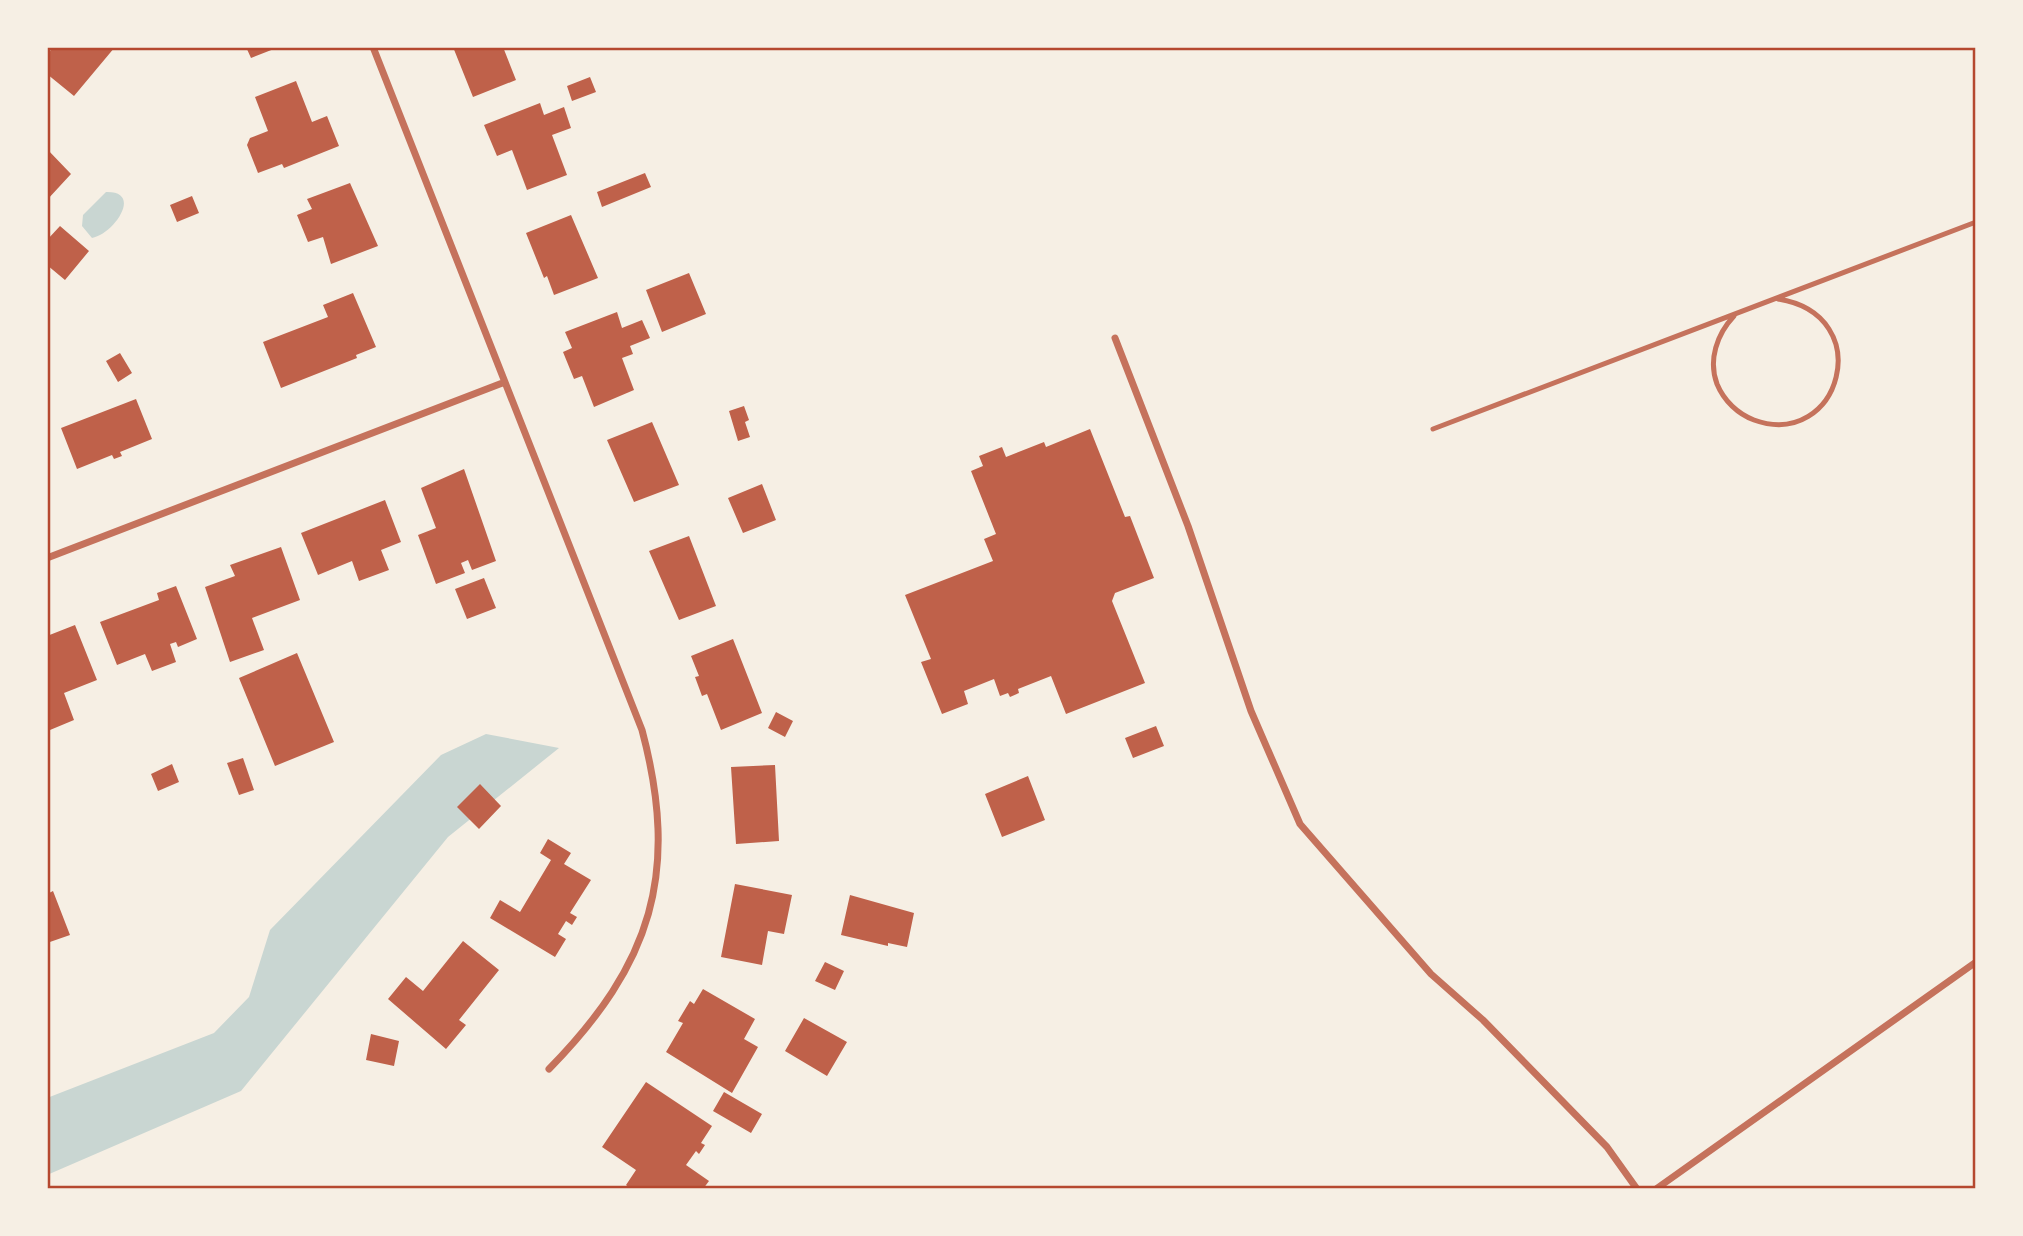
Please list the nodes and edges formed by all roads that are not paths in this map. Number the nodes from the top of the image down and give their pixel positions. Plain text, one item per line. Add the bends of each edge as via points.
1 (373, 47) edge
2 (1976, 222) edge
3 (1776, 298) junction
4 (1736, 313) junction
5 (1115, 338) dead end
6 (505, 382) junction
7 (1433, 429) dead end
8 (47, 558) edge
9 (1976, 962) edge
10 (549, 1069) dead end
11 (1637, 1189) edge
12 (1656, 1189) edge

1 - 6 street
2 - 3 lane
3 - 4 lane
3 - 4 lane via 1814,311 1837,343 1835,386 1824,404 1807,418 1786,425 1765,424 1745,417 1728,403 1713,365 1724,326
4 - 7 lane
5 - 11 street via 1188,526 1251,711 1300,824 1431,974 1483,1020 1607,1147
6 - 8 street
6 - 10 street via 642,730 655,778 659,823 658,869 645,928 630,965 586,1031
9 - 12 street

